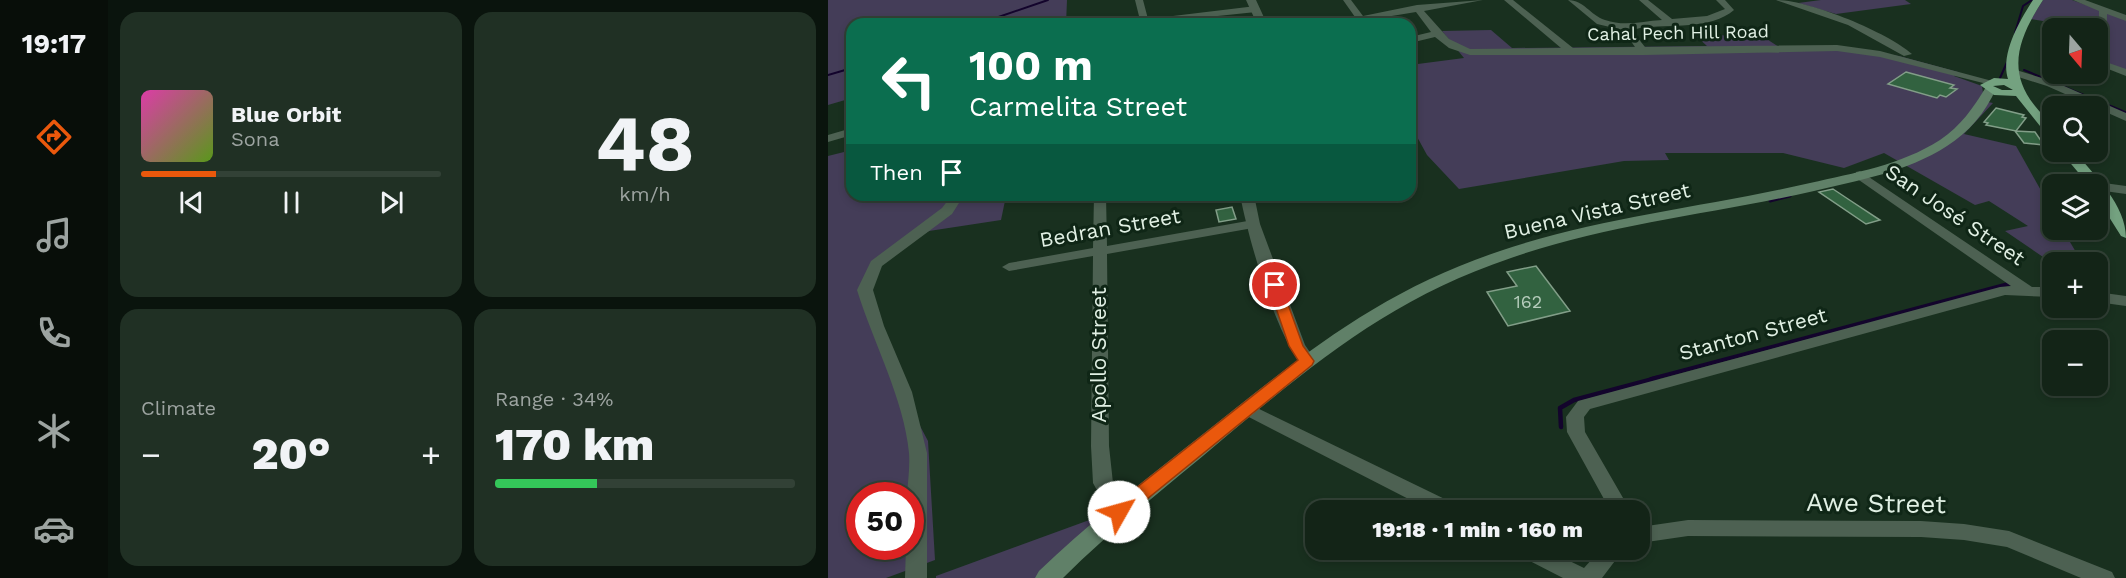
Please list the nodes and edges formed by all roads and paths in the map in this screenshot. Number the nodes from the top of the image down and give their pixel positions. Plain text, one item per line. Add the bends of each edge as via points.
1 (1139, 0) edge
2 (1347, 0) edge
3 (1479, 0) edge
4 (1508, 0) edge
5 (1572, 0) edge
6 (1643, 0) edge
7 (1720, 0) edge
8 (1780, 0) edge
9 (2038, 0) edge
10 (2077, 0) edge
11 (1436, 2) edge
12 (1254, 5) edge
13 (1417, 8) junction
14 (2103, 10) junction
15 (1360, 17) junction
16 (1144, 18) edge
17 (1175, 18) edge
18 (1355, 18) edge
19 (2126, 18) edge
20 (1669, 21) junction
21 (1628, 28) junction
22 (1436, 33) junction
23 (1416, 38) edge
24 (1572, 52) junction
25 (1644, 52) junction
26 (1925, 65) junction
27 (2012, 73) junction
28 (2126, 73) edge
29 (1990, 88) junction
30 (2021, 90) junction
31 (2004, 94) junction
32 (2030, 106) junction
33 (2126, 117) edge
34 (2042, 121) edge
35 (846, 133) edge
36 (828, 139) edge
37 (2076, 162) edge
38 (2086, 174) edge
39 (1860, 175) junction
40 (2108, 188) edge
41 (2126, 190) edge
42 (954, 201) edge
43 (1100, 201) edge
44 (1248, 201) edge
45 (2108, 204) edge
46 (1253, 224) junction
47 (2125, 230) edge
48 (1099, 252) junction
49 (1009, 267) dead end
50 (2026, 289) junction
51 (2042, 291) edge
52 (2108, 299) edge
53 (2126, 301) edge
54 (1307, 361) junction
55 (1247, 409) junction
56 (1428, 500) edge
57 (1614, 500) edge
58 (1119, 512) junction
59 (1650, 534) edge
60 (1547, 560) edge
61 (1605, 560) edge
62 (1050, 577) edge
63 (916, 578) edge
64 (1583, 578) edge
65 (1589, 578) edge
66 (2104, 578) edge

1 - 16 street
2 - 15 street
3 - 11 street
4 - 24 street
5 - 21 street via 1600,22
6 - 20 street
7 - 20 street via 1730,10 1709,17
8 - 26 street via 1851,23
9 - 27 highway via 2018,39
10 - 14 street
11 - 13 street
12 - 17 street
13 - 15 street
13 - 22 street, Cahal Pech Hill Road
14 - 19 street
14 - 28 street via 2101,63
15 - 18 street
20 - 21 street
21 - 25 street
22 - 23 street
22 - 24 street, Cahal Pech Hill Road via 1449,45 1470,52
24 - 25 street, Cahal Pech Hill Road
25 - 26 street, Cahal Pech Hill Road via 1829,48 1866,51
26 - 29 street, Cahal Pech Hill Road
27 - 29 highway
27 - 30 highway
27 - 33 street via 2051,84
29 - 30 highway via 2011,84
29 - 31 main road, Buena Vista Street
29 - 39 main road, Buena Vista Street via 1960,131 1935,148
30 - 31 highway
30 - 32 highway
31 - 32 highway
32 - 34 highway
35 - 36 street
37 - 38 highway
39 - 50 street, San José Street
39 - 54 main road, Buena Vista Street via 1568,236 1509,253 1462,270 1397,302
40 - 41 street
42 - 63 street via 947,211 876,264 865,290 903,392 918,453
43 - 48 street, Apollo Street
44 - 46 street
45 - 47 highway
46 - 48 street, Bedran Street
46 - 54 street via 1296,346
48 - 49 street, Bedran Street
48 - 58 street, Apollo Street via 1100,446 1103,483
50 - 51 street, Stanton Street
50 - 57 street, Stanton Street via 2005,290 1584,405 1575,413 1576,432
52 - 53 street
54 - 55 main road, Buena Vista Street
55 - 56 street
55 - 58 main road, Buena Vista Street
58 - 62 main road, Buena Vista Street
59 - 66 street, Awe Street via 1688,528 1964,532 2009,539
60 - 64 street
61 - 65 street

